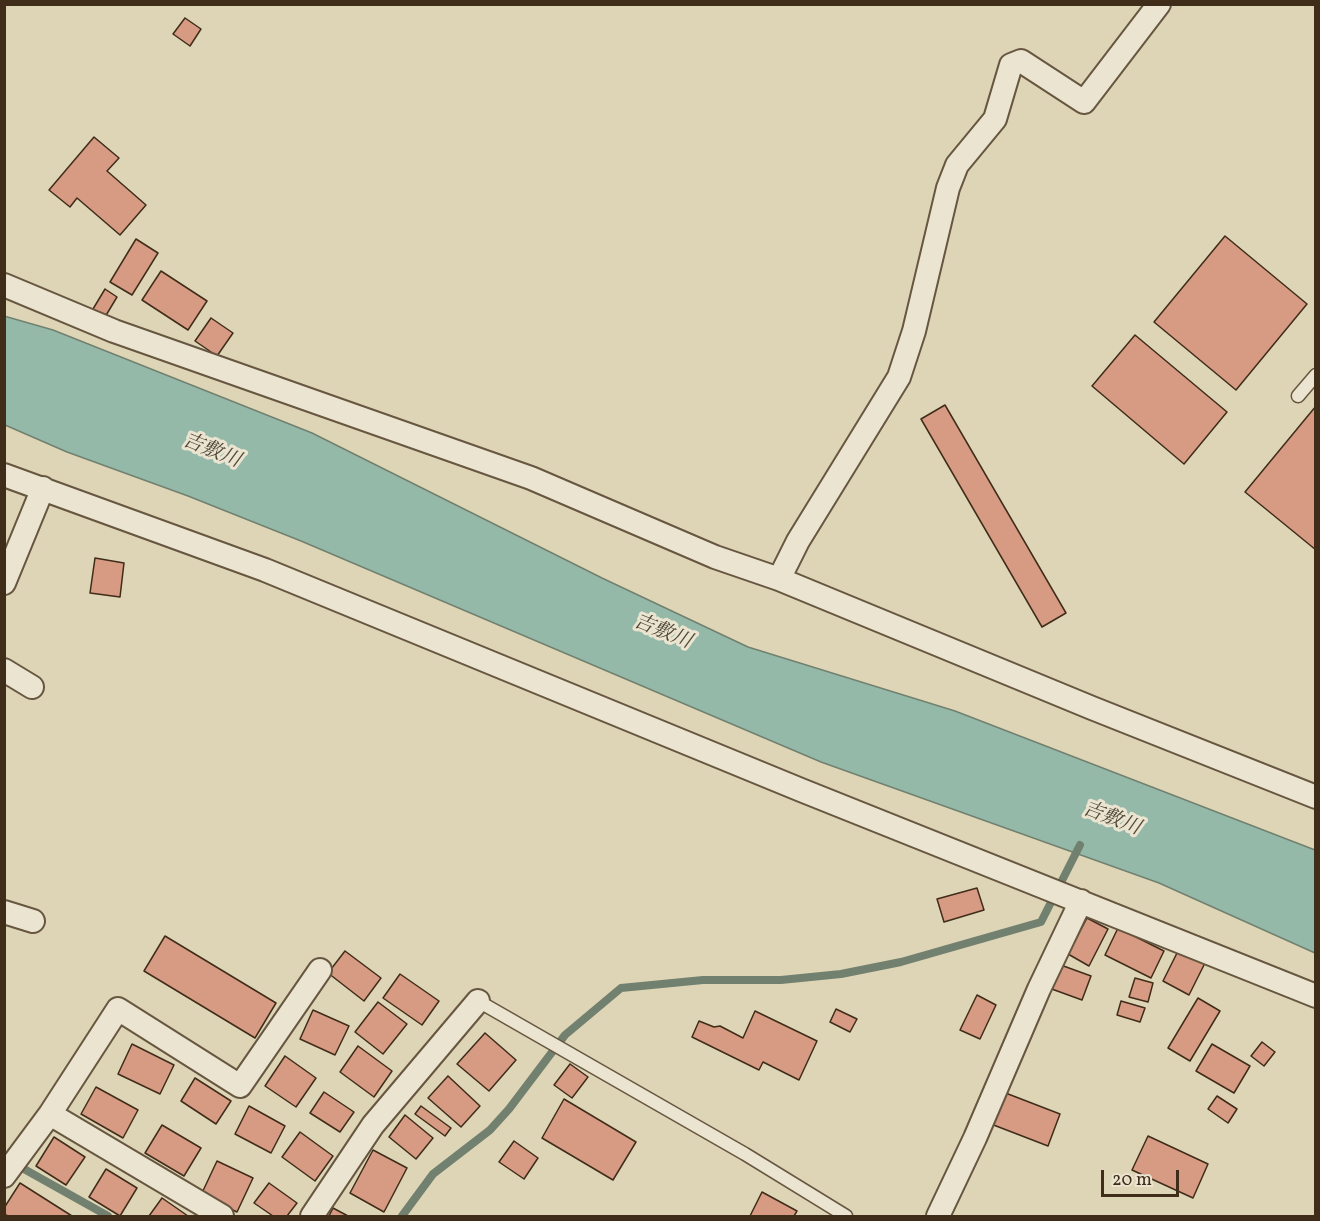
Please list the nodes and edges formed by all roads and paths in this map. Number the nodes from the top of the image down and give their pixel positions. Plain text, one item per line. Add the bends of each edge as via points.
1 (1160, 4) edge
2 (4, 285) edge
3 (1316, 375) edge
4 (1298, 396) dead end
5 (4, 475) edge
6 (43, 488) junction
7 (779, 579) junction
8 (4, 583) edge
9 (4, 670) edge
10 (32, 687) dead end
11 (1316, 797) edge
12 (1076, 900) junction
13 (4, 912) edge
14 (33, 921) dead end
15 (320, 970) dead end
16 (1316, 996) edge
17 (478, 1001) joint
18 (50, 1114) junction
19 (4, 1176) edge
20 (222, 1216) edge
21 (312, 1216) edge
22 (846, 1216) edge
23 (938, 1216) edge

1 - 7 street via 1084,102 1021,61 1011,65 995,119 957,165 948,188 899,377 798,541
2 - 7 street via 114,331 531,478 716,557
3 - 4 lane
5 - 6 street
6 - 8 street
6 - 12 street via 265,570
7 - 11 street
9 - 10 street
12 - 16 street
12 - 23 street
13 - 14 street
15 - 18 street via 240,1086 118,1009
17 - 21 street via 373,1125
17 - 22 lane
18 - 19 street
18 - 20 street

